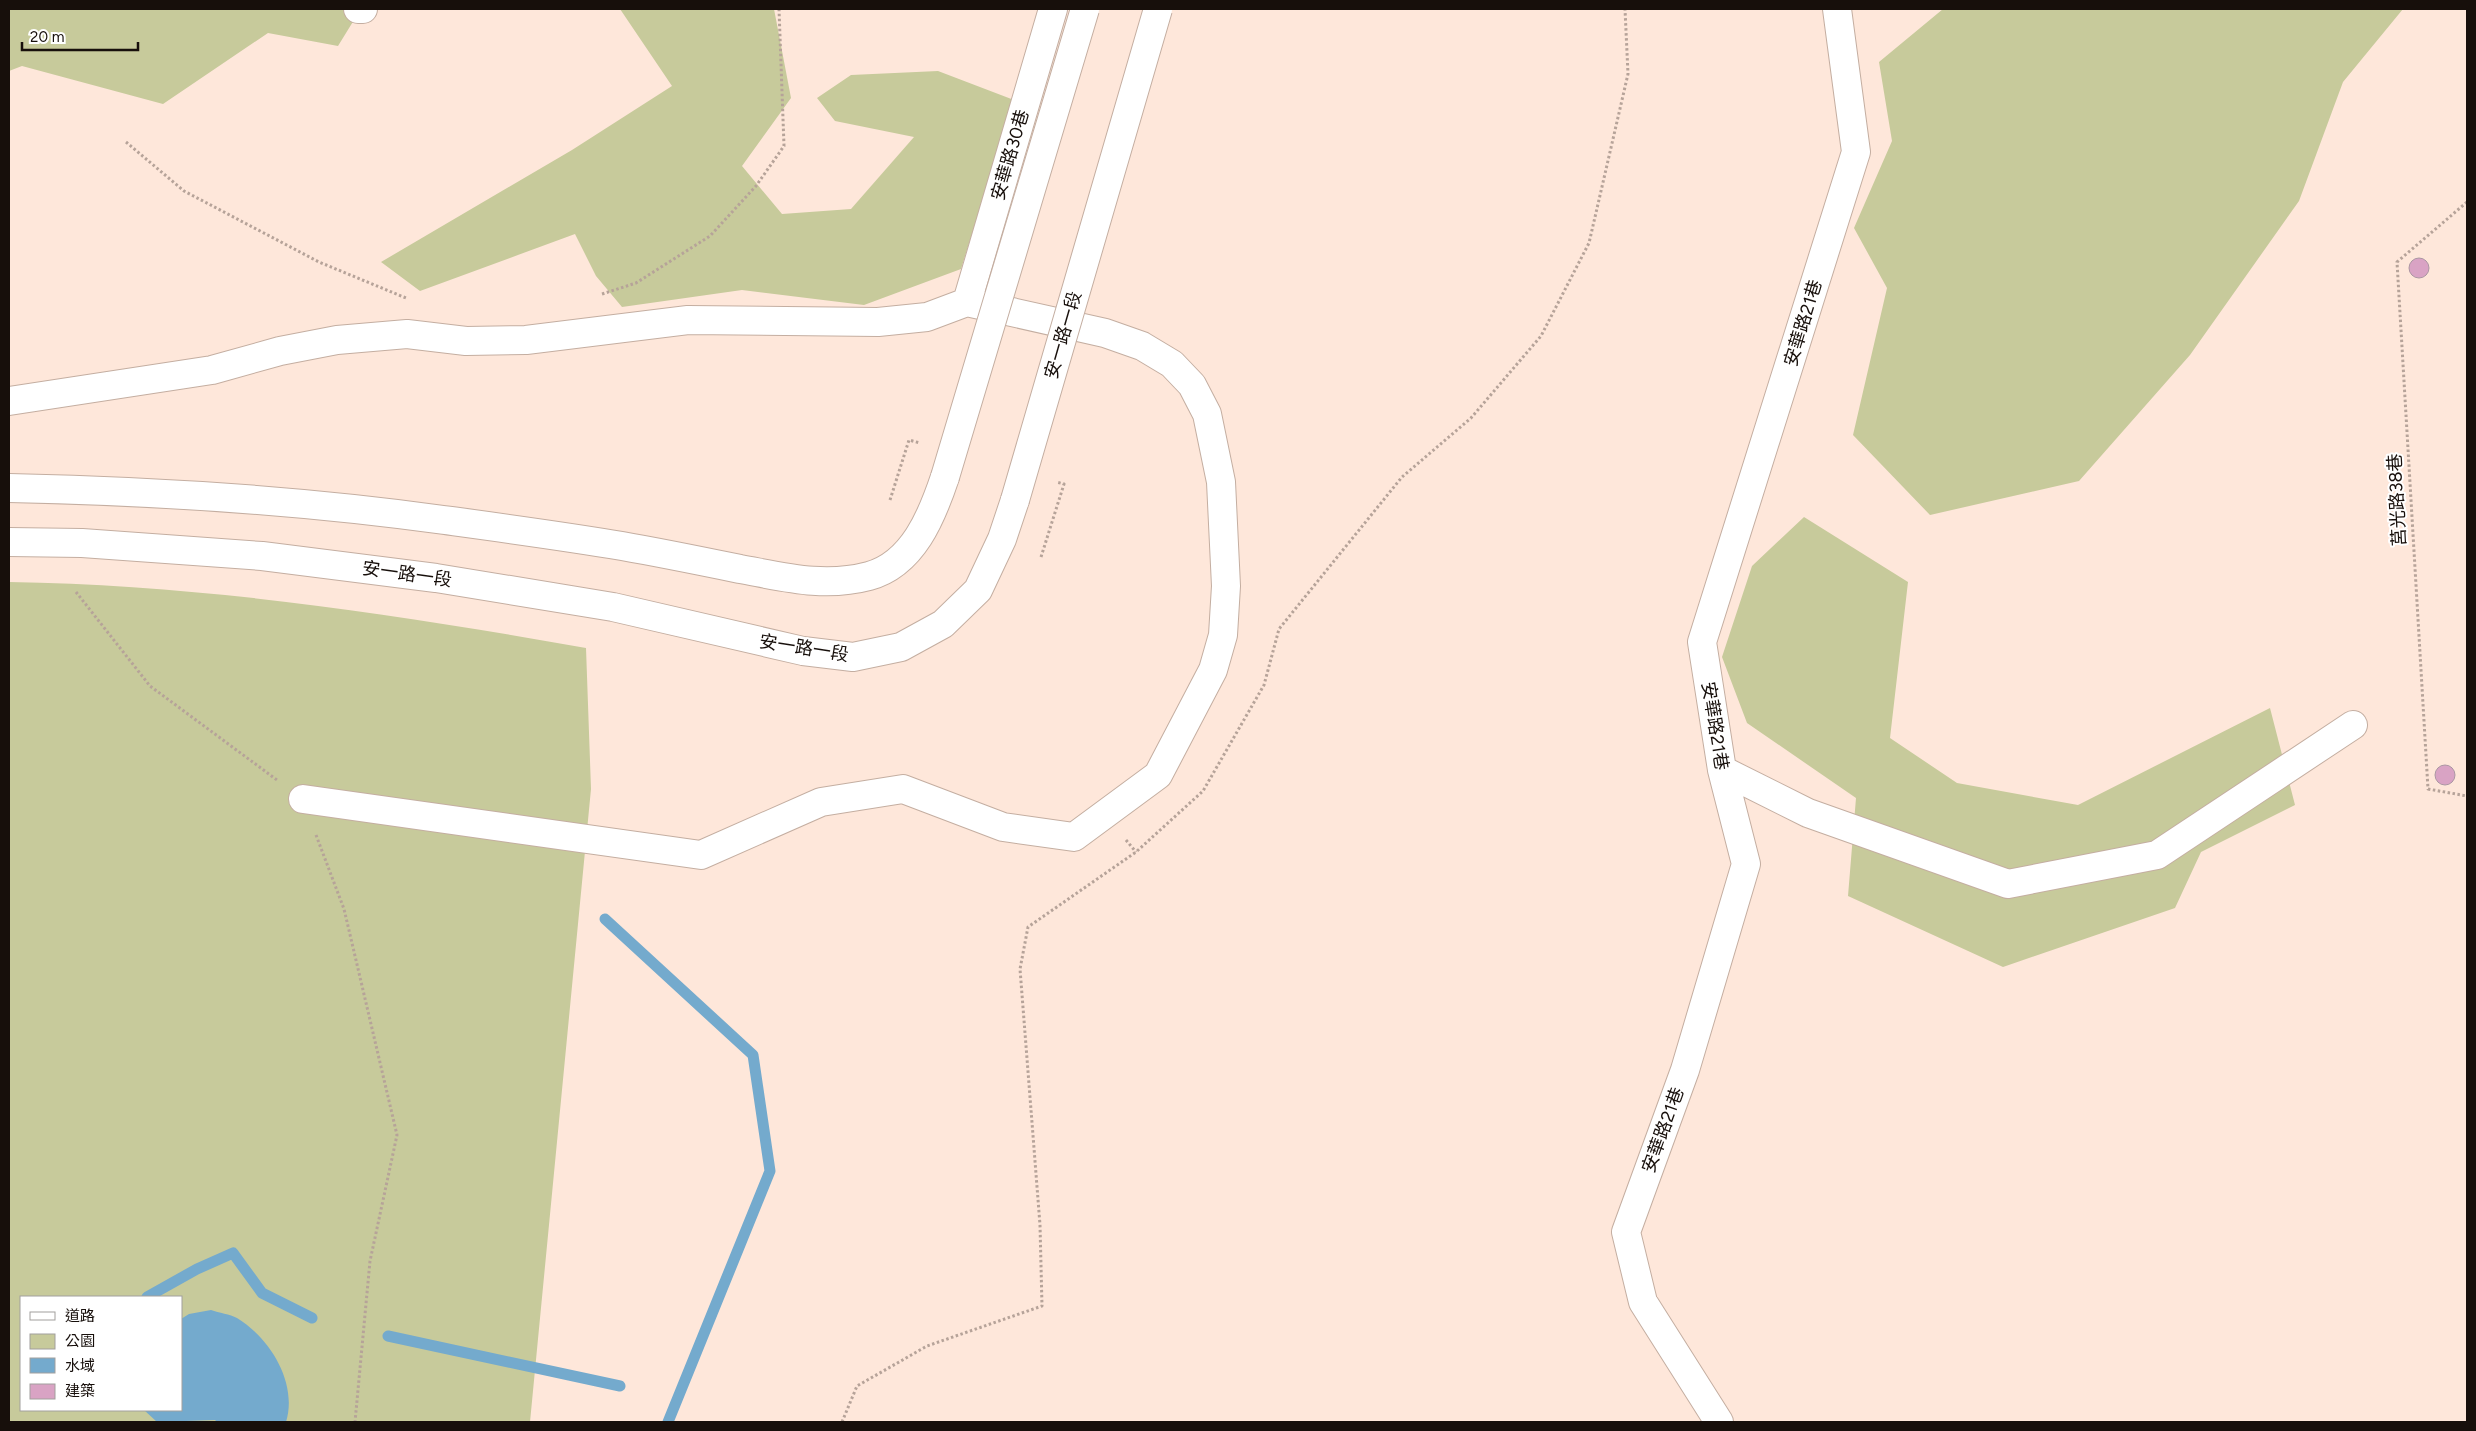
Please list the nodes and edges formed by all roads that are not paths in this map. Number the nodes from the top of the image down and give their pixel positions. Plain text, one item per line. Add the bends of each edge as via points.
1 (358, 9) edge
2 (363, 9) edge
3 (1053, 9) edge
4 (1085, 9) edge
5 (1158, 9) edge
6 (1837, 9) edge
7 (967, 302) junction
8 (9, 401) edge
9 (9, 488) edge
10 (9, 542) edge
11 (2353, 725) dead end
12 (1722, 770) junction
13 (303, 799) road end
14 (1719, 1422) edge

1 - 2 street
3 - 7 street, 安華路30巷
4 - 9 street, bridge via 933,512 919,537 899,560 872,575 840,582 804,582 621,546 442,519 265,499
5 - 10 street, 安一路一段, bridge via 1002,539 978,590 943,624 902,647 853,657 803,652 613,607 436,578 262,556 82,542
6 - 12 street, 安華路21巷 via 1856,152 1702,642
7 - 8 street via 927,317 878,322 688,320 526,340 466,341 407,334 337,340 212,370
7 - 13 street via 1105,334 1142,346 1172,364 1192,385 1207,414 1221,482 1226,586 1223,635 1213,670 1158,775 1151,781 1074,837 1003,827 903,789 821,802 701,855
11 - 12 street via 2157,855 2008,884 1808,813
12 - 14 street, 安華路21巷 via 1746,864 1685,1070 1626,1232 1644,1302

